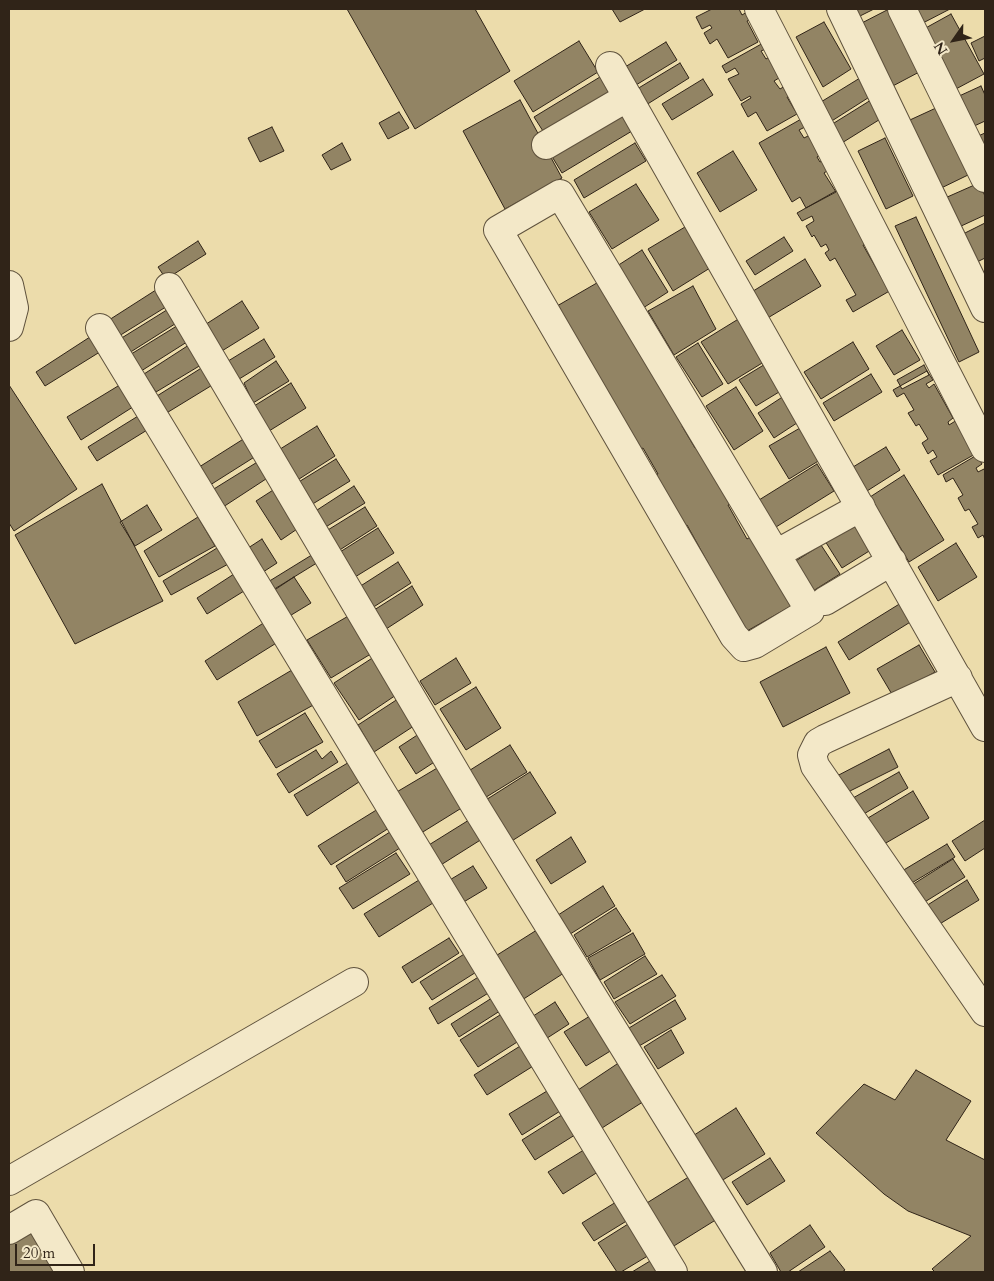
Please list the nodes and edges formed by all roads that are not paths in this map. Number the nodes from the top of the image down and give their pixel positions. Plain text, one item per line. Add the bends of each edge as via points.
1 (759, 9) edge
2 (841, 9) edge
3 (902, 9) edge
4 (610, 66) dead end
5 (628, 97) junction
6 (546, 145) dead end
7 (985, 178) edge
8 (979, 278) edge
9 (9, 285) edge
10 (170, 287) dead end
11 (985, 308) edge
12 (9, 327) edge
13 (100, 328) dead end
14 (975, 404) edge
15 (985, 448) edge
16 (861, 508) junction
17 (776, 554) junction
18 (892, 561) junction
19 (825, 601) dead end
20 (958, 678) junction
21 (985, 727) edge
22 (354, 982) dead end
23 (985, 1012) edge
24 (9, 1180) edge
25 (9, 1230) edge
26 (70, 1272) edge
27 (673, 1272) edge
28 (763, 1272) edge

1 - 14 street
2 - 8 street
3 - 7 street
4 - 5 street
5 - 6 street
5 - 16 street
8 - 11 street
9 - 12 street via 14,308
10 - 28 street via 477,809
13 - 27 street
14 - 15 street
16 - 17 street
16 - 18 street
17 - 17 street via 560,194 498,230 734,636 744,647 755,644 810,611
18 - 19 street
18 - 20 street
20 - 21 street
20 - 23 street via 825,739 818,743 812,755 815,766
22 - 24 street
25 - 26 street via 36,1214

